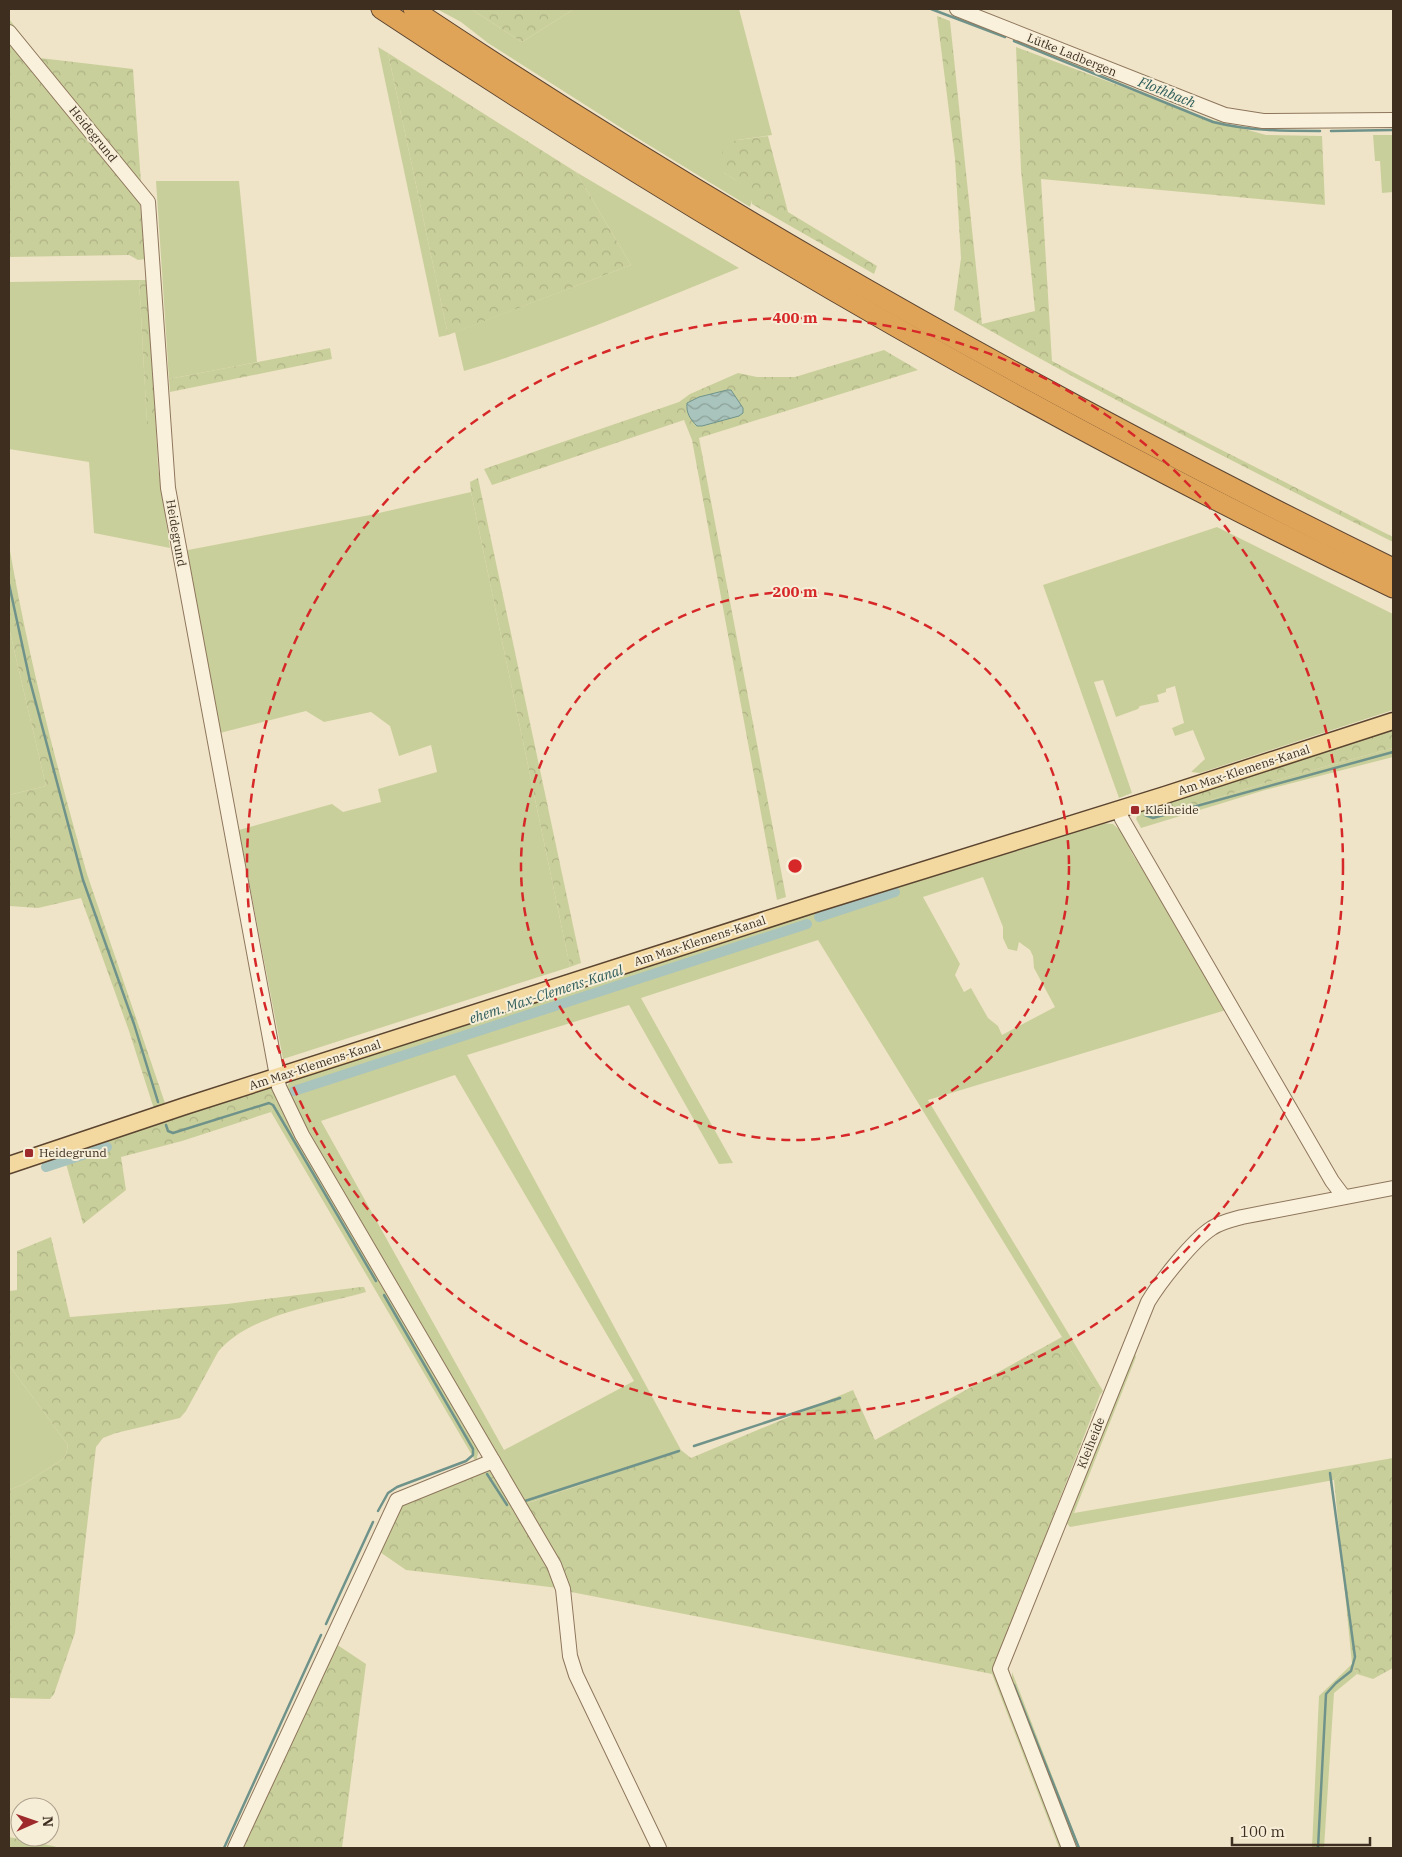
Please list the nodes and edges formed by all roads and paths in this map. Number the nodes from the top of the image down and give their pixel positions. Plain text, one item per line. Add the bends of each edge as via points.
1 (381, 9) edge
2 (413, 9) edge
3 (957, 9) edge
4 (9, 32) edge
5 (1393, 120) edge
6 (1393, 568) edge
7 (1393, 588) edge
8 (1393, 721) edge
9 (1119, 810) junction
10 (276, 1077) junction
11 (9, 1165) edge
12 (1393, 1188) edge
13 (1344, 1197) junction
14 (493, 1462) junction
15 (234, 1848) edge
16 (659, 1848) edge
17 (1070, 1848) edge

1 - 7 highway via 596,148 852,302 1121,451
2 - 6 highway via 645,158 869,292 1121,430
3 - 5 street, Lütke Ladbergen via 1225,115 1263,121
4 - 10 street, Heidegrund via 148,202 168,488
8 - 9 main road, Am Max-Klemens-Kanal
9 - 10 main road, Am Max-Klemens-Kanal
9 - 13 street
10 - 11 main road, Am Max-Klemens-Kanal
10 - 14 street, Heidegrund via 302,1135
12 - 13 street, Kleiheide
13 - 17 street, Kleiheide via 1242,1217 1218,1225 1198,1240 1148,1302 1000,1669
14 - 15 street via 397,1500
14 - 16 street, Heidegrund via 554,1564 563,1589 570,1656 576,1675

